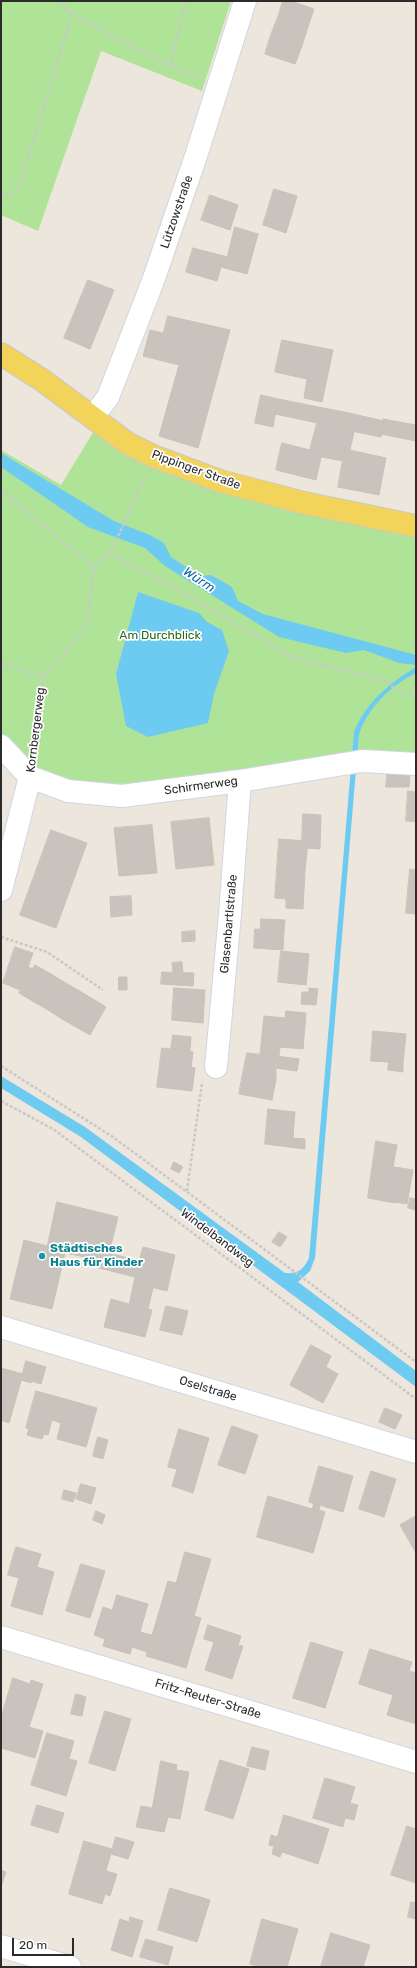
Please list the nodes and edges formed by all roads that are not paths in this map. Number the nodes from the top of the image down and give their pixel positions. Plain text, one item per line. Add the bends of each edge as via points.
1 (245, 1) edge
2 (1, 354) edge
3 (93, 417) junction
4 (416, 526) edge
5 (1, 746) edge
6 (416, 764) edge
7 (30, 777) junction
8 (240, 781) junction
9 (1, 890) edge
10 (216, 1067) road end
11 (1, 1327) edge
12 (416, 1452) edge
13 (1, 1637) edge
14 (416, 1762) edge
15 (1, 1946) edge
16 (70, 1967) edge

1 - 3 street, Lützowstraße via 153,281 108,398
2 - 3 main road, Pippinger Straße
3 - 4 main road, Pippinger Straße via 127,443 153,456 220,481 304,503
5 - 7 street, Schirmerweg
6 - 8 street, Schirmerweg via 362,761
7 - 8 street, Schirmerweg via 68,791 122,796
7 - 9 street, Kornbergerweg
8 - 10 street, Glasenbartlstraße
11 - 12 street, Oselstraße
13 - 14 street, Fritz-Reuter-Straße
15 - 16 street

